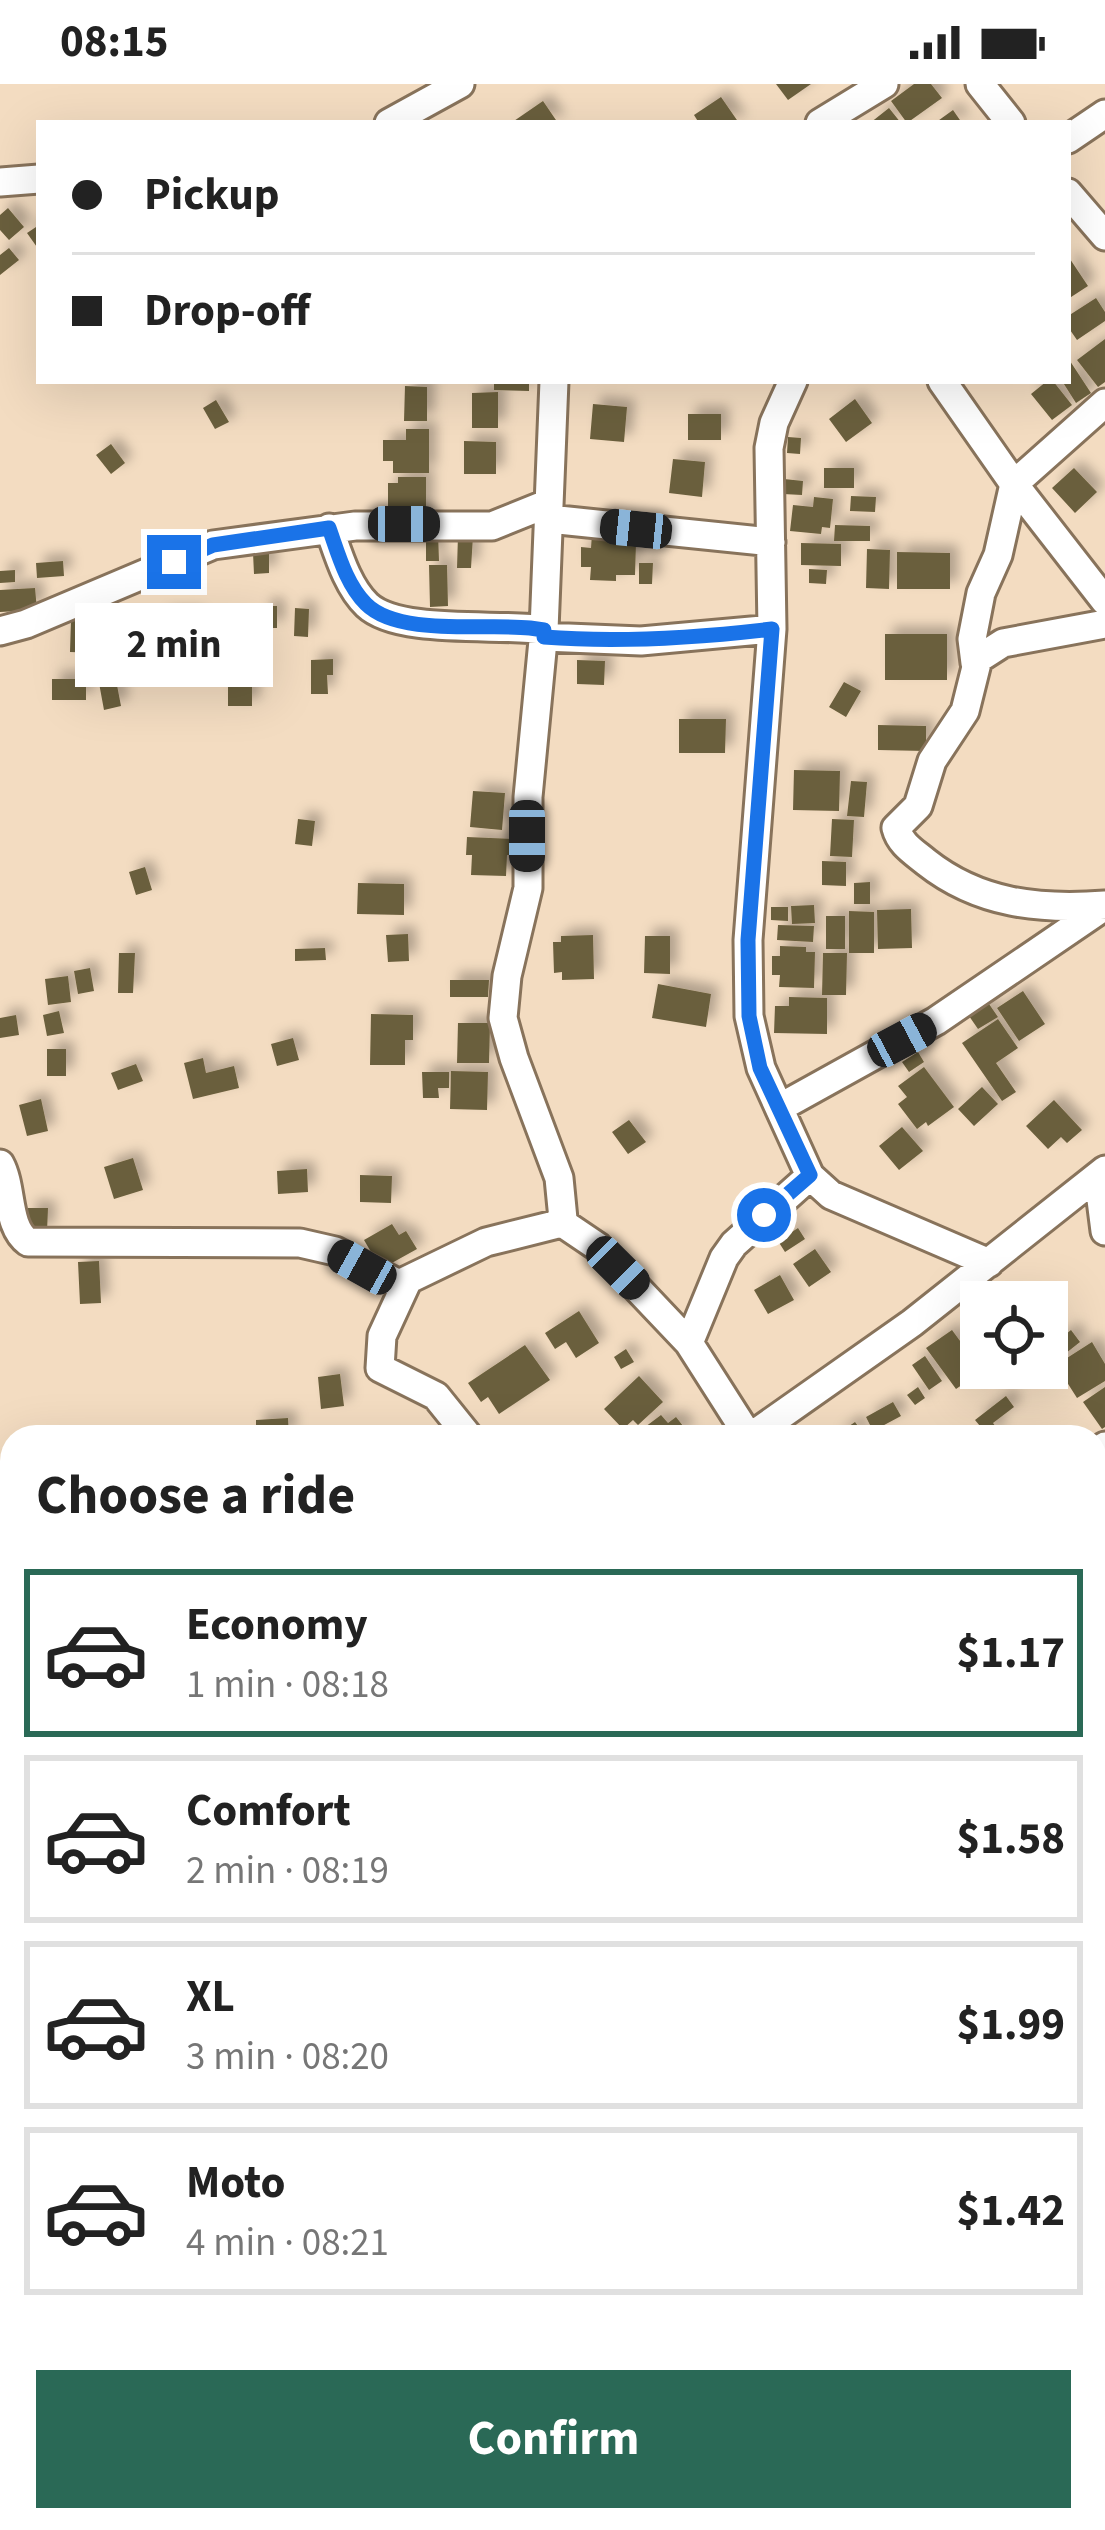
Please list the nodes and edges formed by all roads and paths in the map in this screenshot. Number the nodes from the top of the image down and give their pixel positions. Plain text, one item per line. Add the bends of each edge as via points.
1 (460, 84) edge
2 (884, 84) edge
3 (980, 84) edge
4 (1105, 114) edge
5 (394, 120) edge
6 (825, 120) edge
7 (1009, 120) edge
8 (1071, 137) edge
9 (36, 178) edge
10 (0, 182) edge
11 (1071, 196) edge
12 (1105, 236) edge
13 (554, 384) edge
14 (792, 384) edge
15 (944, 384) edge
16 (1105, 403) edge
17 (1014, 484) junction
18 (549, 511) junction
19 (329, 528) junction
20 (772, 542) junction
21 (546, 594) junction
22 (1105, 601) edge
23 (1105, 624) edge
24 (514, 626) junction
25 (772, 629) junction
26 (0, 632) edge
27 (544, 633) junction
28 (975, 663) junction
29 (1105, 906) edge
30 (779, 1108) junction
31 (0, 1164) edge
32 (1101, 1173) edge
33 (810, 1175) junction
34 (561, 1222) junction
35 (1105, 1231) edge
36 (989, 1264) junction
37 (406, 1284) junction
38 (689, 1343) junction
39 (459, 1425) edge
40 (741, 1425) edge
41 (766, 1425) edge

1 - 5 street
2 - 6 street
3 - 7 street
4 - 8 street
9 - 10 street
11 - 12 street
13 - 18 street
14 - 20 street via 769,448
15 - 17 street
16 - 17 street
17 - 22 street
17 - 28 street via 981,593
18 - 19 street via 493,526
18 - 20 street
18 - 21 street
19 - 24 street via 352,584 378,613 442,626
19 - 26 street via 213,545
20 - 25 street
21 - 24 street
21 - 27 street
23 - 28 street via 1003,643
24 - 27 street
25 - 27 street via 641,641
25 - 30 street via 747,975 755,1050
27 - 34 street via 528,888 503,1018 560,1178
28 - 29 street via 967,706 932,760 918,806 896,826 898,838 939,873 1011,903
29 - 30 street via 936,1021
30 - 33 street
31 - 37 street via 16,1227 28,1242 299,1243
32 - 35 street
32 - 36 street
33 - 36 street via 831,1195
33 - 38 street via 734,1244
34 - 37 street via 485,1242
34 - 38 street via 598,1247
36 - 41 street
37 - 39 street via 382,1336 380,1368 436,1396
38 - 40 street

